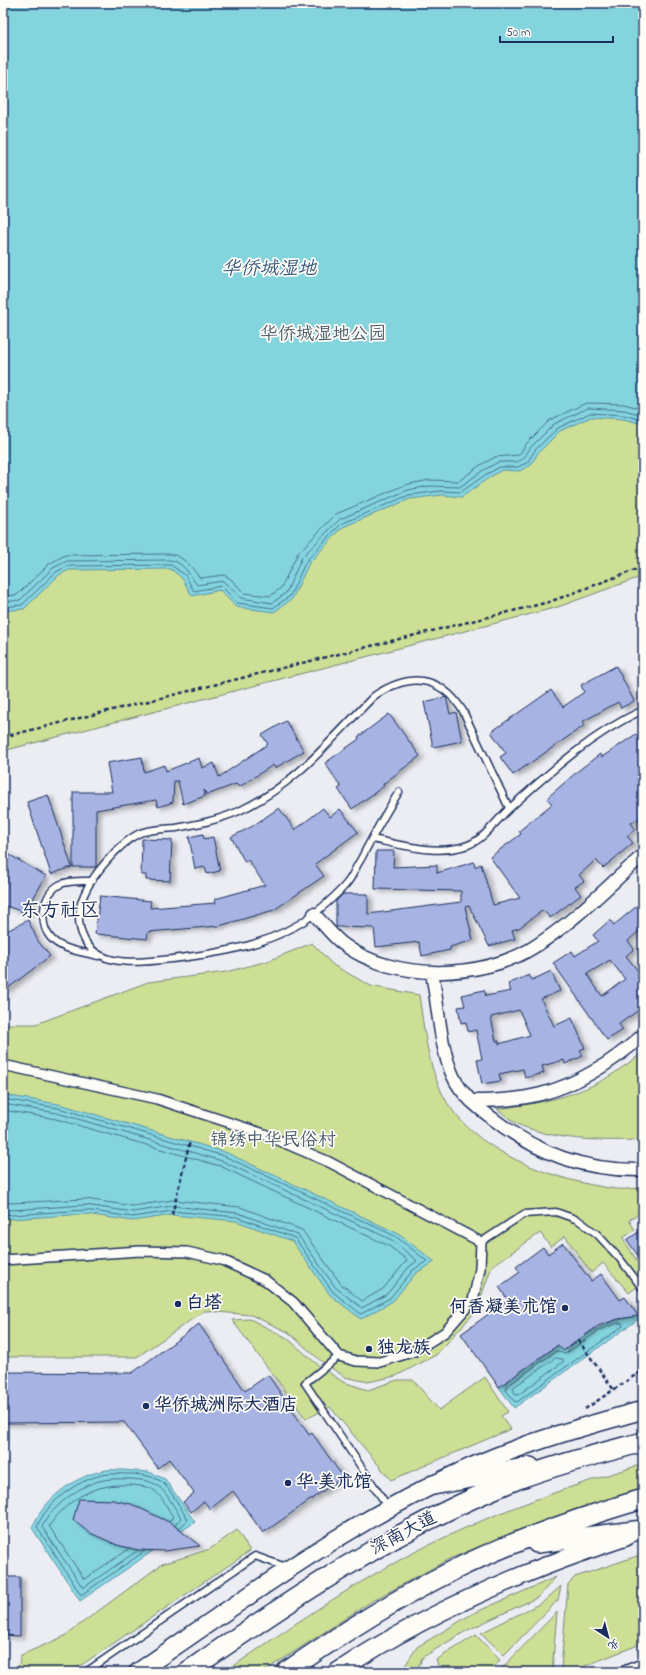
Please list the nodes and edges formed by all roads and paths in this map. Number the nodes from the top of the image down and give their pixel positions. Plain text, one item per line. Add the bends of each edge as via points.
1 (643, 567) edge
2 (643, 710) edge
3 (3, 737) edge
4 (399, 792) dead end
5 (509, 808) junction
6 (372, 839) junction
7 (643, 855) edge
8 (92, 881) junction
9 (314, 914) junction
10 (102, 957) junction
11 (432, 973) junction
12 (643, 1035) edge
13 (3, 1065) edge
14 (471, 1101) junction
15 (190, 1142) dead end
16 (643, 1170) edge
17 (172, 1215) dead end
18 (481, 1242) junction
19 (3, 1260) edge
20 (643, 1289) edge
21 (578, 1340) dead end
22 (339, 1356) junction
23 (643, 1370) edge
24 (614, 1390) junction
25 (643, 1410) edge
26 (581, 1412) dead end
27 (643, 1442) edge
28 (567, 1462) junction
29 (433, 1485) junction
30 (643, 1499) edge
31 (389, 1508) junction
32 (643, 1531) edge
33 (509, 1545) junction
34 (290, 1568) junction
35 (643, 1662) edge
36 (86, 1672) edge
37 (138, 1672) edge
38 (187, 1672) edge
39 (286, 1672) edge
40 (337, 1672) edge
41 (617, 1672) edge

1 - 3 path via 549,602
2 - 5 lane via 620,720 591,740
4 - 6 lane
5 - 6 lane via 479,839 457,848 427,848
5 - 8 lane via 454,696 440,685 406,680 389,686 374,696 319,754 277,790 238,812 217,819 139,834 114,853
6 - 9 lane via 347,883
7 - 11 street via 572,918 533,948 489,966 462,972
8 - 10 lane via 79,908 79,922 85,941
8 - 10 lane via 67,882 52,890 44,907 43,918 50,937 57,943 66,948
9 - 10 lane via 294,927 262,941 224,953 133,962
9 - 11 street via 342,944 367,959
11 - 14 street via 447,1059 460,1089
12 - 14 street via 610,1061 561,1087 540,1094 505,1100
13 - 18 street via 157,1099 264,1134 329,1162
14 - 16 street via 502,1126 547,1153 591,1166
15 - 17 path
18 - 20 lane via 524,1214 556,1212 578,1220 597,1234
18 - 22 street via 480,1269 473,1300 445,1332 415,1352 380,1362 356,1361
19 - 22 street via 140,1251 187,1252 222,1260 265,1280 293,1302
21 - 24 path
22 - 31 lane via 305,1383
23 - 24 path
24 - 26 path
25 - 29 main road via 514,1449
27 - 28 main road, 深南大道
28 - 29 main road via 512,1469
28 - 38 main road, 深南大道 via 468,1501 369,1552 280,1607
29 - 31 main road
30 - 33 main road
31 - 34 main road
32 - 33 main road
32 - 40 main road via 505,1582 416,1626
33 - 39 main road via 452,1571 354,1627
34 - 36 lane via 254,1556
34 - 37 main road
35 - 41 lane

